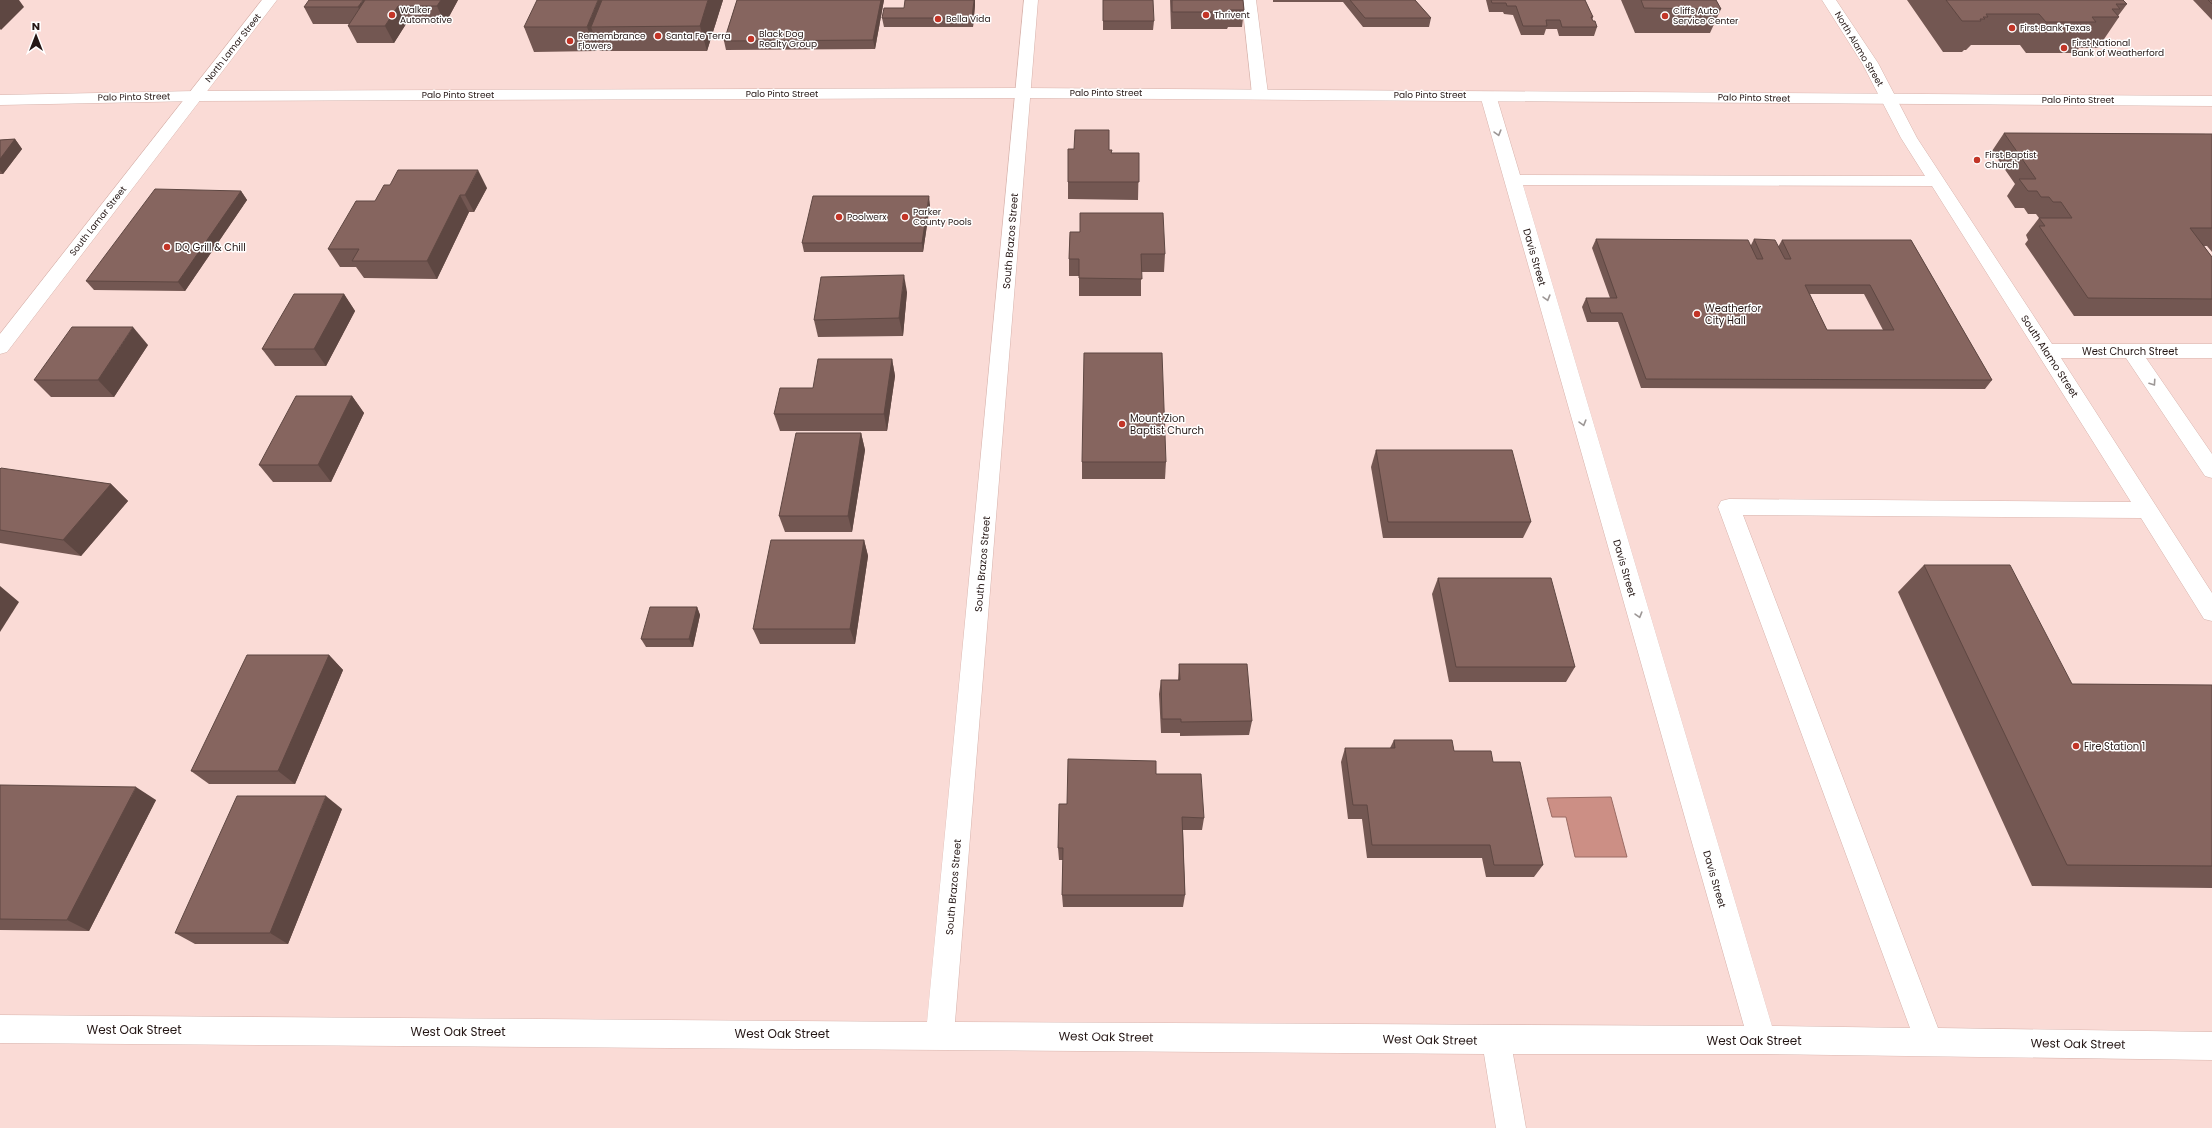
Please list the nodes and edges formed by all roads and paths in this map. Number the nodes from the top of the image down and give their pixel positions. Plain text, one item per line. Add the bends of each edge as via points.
1 (270, 0) edge
2 (1031, 0) edge
3 (1249, 0) edge
4 (1829, 0) edge
5 (1022, 93) junction
6 (1260, 94) junction
7 (1488, 95) junction
8 (196, 96) junction
9 (1889, 99) junction
10 (0, 100) edge
11 (2212, 100) edge
12 (1513, 180) junction
13 (1937, 182) junction
14 (0, 347) edge
15 (2047, 351) junction
16 (2131, 351) junction
17 (2212, 351) edge
18 (2212, 470) edge
19 (2148, 510) junction
20 (2212, 612) edge
21 (0, 1029) edge
22 (940, 1035) junction
23 (1496, 1040) junction
24 (1762, 1040) junction
25 (1929, 1042) junction
26 (2212, 1046) edge
27 (1511, 1128) edge

1 - 8 street, North Lamar Street
2 - 5 street, South Brazos Street
3 - 6 street
4 - 9 street, North Alamo Street
5 - 6 street, Palo Pinto Street
5 - 8 street, Palo Pinto Street
5 - 22 street, South Brazos Street
6 - 7 street, Palo Pinto Street
7 - 9 street, Palo Pinto Street
7 -> 12 street, Davis Street
8 - 10 street, Palo Pinto Street
8 - 14 street, South Lamar Street
9 - 11 street, Palo Pinto Street
9 - 13 street, South Alamo Street via 1909,138
12 - 13 street
12 -> 24 street, Davis Street
13 - 15 street, South Alamo Street
15 - 16 street, West Church Street
15 - 19 street, South Alamo Street
16 - 17 street, West Church Street
16 -> 18 street
19 - 20 street, South Alamo Street
19 - 25 street via 1729,507
21 - 22 street, West Oak Street
22 - 23 street, West Oak Street
23 - 24 street, West Oak Street
23 - 27 street
24 - 25 street, West Oak Street
25 - 26 street, West Oak Street

